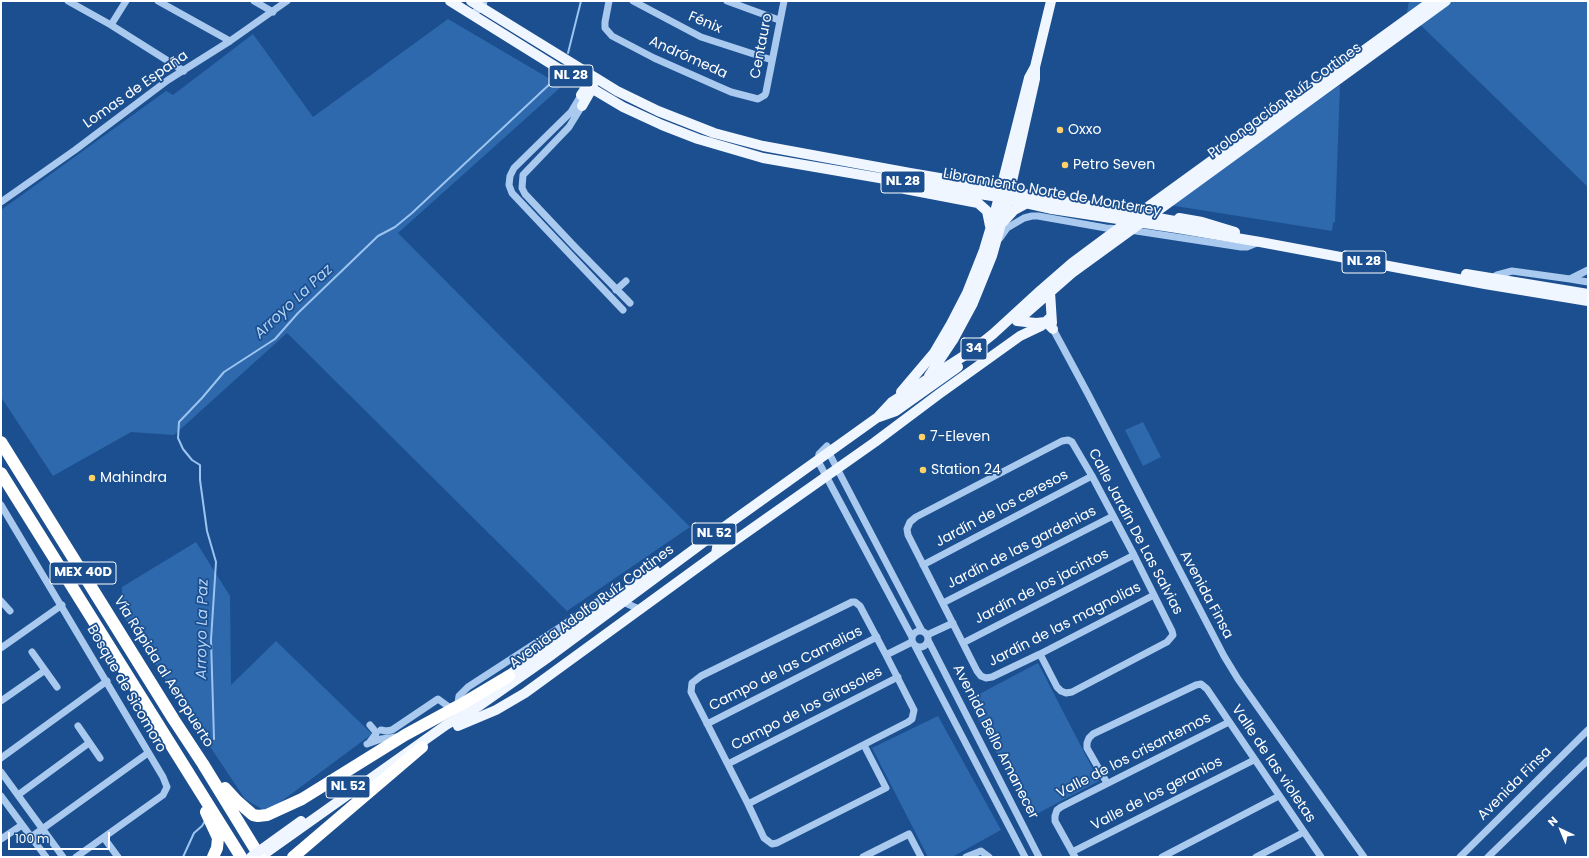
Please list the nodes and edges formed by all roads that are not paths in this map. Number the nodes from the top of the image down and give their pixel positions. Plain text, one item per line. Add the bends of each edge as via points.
1 (68, 1) edge
2 (126, 1) edge
3 (158, 1) edge
4 (254, 1) edge
5 (287, 1) edge
6 (450, 1) edge
7 (471, 1) edge
8 (609, 1) edge
9 (633, 1) edge
10 (727, 1) edge
11 (784, 1) edge
12 (1051, 1) edge
13 (1432, 1) edge
14 (1446, 1) edge
15 (483, 4) edge
16 (742, 4) edge
17 (273, 12) junction
18 (1423, 12) junction
19 (471, 14) junction
20 (779, 20) junction
21 (111, 26) junction
22 (230, 41) junction
23 (772, 60) junction
24 (568, 62) junction
25 (184, 71) junction
26 (585, 93) junction
27 (764, 95) joint
28 (607, 98) junction
29 (631, 98) junction
30 (1010, 166) junction
31 (859, 175) junction
32 (978, 190) junction
33 (1004, 194) junction
34 (1028, 199) junction
35 (1171, 201) junction
36 (1, 202) edge
37 (1150, 216) junction
38 (1139, 218) junction
39 (997, 223) junction
40 (1130, 226) junction
41 (1119, 228) junction
42 (990, 231) junction
43 (1236, 232) junction
44 (1260, 242) junction
45 (996, 243) junction
46 (1588, 270) edge
47 (1570, 279) junction
48 (626, 281) dead end
49 (1488, 281) junction
50 (1588, 282) edge
51 (616, 290) junction
52 (1050, 292) junction
53 (1588, 294) edge
54 (1588, 302) edge
55 (630, 303) dead end
56 (623, 310) dead end
57 (1017, 321) junction
58 (1050, 323) junction
59 (950, 372) junction
60 (927, 379) junction
61 (939, 394) junction
62 (912, 400) junction
63 (892, 402) junction
64 (878, 417) junction
65 (1, 442) edge
66 (822, 452) junction
67 (837, 469) junction
68 (1, 473) edge
69 (826, 476) junction
70 (1092, 476) junction
71 (1, 505) edge
72 (1114, 516) junction
73 (720, 530) junction
74 (869, 531) junction
75 (858, 538) junction
76 (878, 550) junction
77 (716, 554) junction
78 (867, 555) junction
79 (1134, 555) junction
80 (924, 564) junction
81 (1154, 595) junction
82 (1, 600) edge
83 (620, 601) junction
84 (943, 602) junction
85 (62, 605) junction
86 (641, 610) junction
87 (10, 611) dead end
88 (953, 623) junction
89 (926, 635) junction
90 (877, 637) junction
91 (913, 642) junction
92 (963, 642) junction
93 (1, 648) edge
94 (587, 649) junction
95 (32, 652) dead end
96 (1040, 654) junction
97 (886, 655) junction
98 (44, 671) junction
99 (509, 676) junction
100 (898, 677) junction
101 (107, 681) junction
102 (57, 687) dead end
103 (1, 701) edge
104 (1229, 722) junction
105 (370, 724) dead end
106 (707, 724) junction
107 (78, 726) dead end
108 (381, 730) dead end
109 (1588, 730) edge
110 (405, 735) junction
111 (89, 743) junction
112 (864, 745) junction
113 (422, 747) joint
114 (148, 753) junction
115 (987, 755) junction
116 (1, 758) edge
117 (100, 758) dead end
118 (1254, 760) junction
119 (1588, 760) edge
120 (976, 762) junction
121 (204, 764) junction
122 (728, 764) junction
123 (995, 770) junction
124 (1, 772) edge
125 (190, 776) junction
126 (983, 776) junction
127 (1107, 783) junction
128 (18, 795) junction
129 (1, 796) edge
130 (1279, 796) junction
131 (748, 804) junction
132 (302, 823) junction
133 (22, 825) junction
134 (43, 828) junction
135 (1304, 832) junction
136 (31, 837) junction
137 (104, 838) junction
138 (1, 839) edge
139 (1073, 854) edge
140 (987, 855) edge
141 (46, 857) edge
142 (63, 857) edge
143 (76, 857) edge
144 (118, 857) edge
145 (213, 857) edge
146 (241, 857) edge
147 (251, 857) edge
148 (260, 857) edge
149 (293, 857) edge
150 (863, 857) edge
151 (921, 857) edge
152 (966, 857) edge
153 (1025, 857) edge
154 (1039, 857) edge
155 (1162, 857) edge
156 (1256, 857) edge
157 (1321, 857) edge
158 (1364, 857) edge
159 (1460, 857) edge
160 (1488, 857) edge

1 - 21 street
2 - 21 street
3 - 22 street
4 - 17 street
5 - 17 street, Lomas de España
6 - 19 main road, Libramiento Norte de Monterrey / NL 28
7 - 15 main road
8 - 27 street, Andrómeda via 604,22 605,28 612,36 715,85 758,99
9 - 23 street, Fénix via 701,37
10 - 16 street
11 - 20 street, Centauro
12 - 30 main road, NL 52 via 1035,67 1029,78
13 - 18 main road, Prolongación Ruíz Cortines
14 - 18 main road, Prolongación Ruíz Cortines
15 - 19 street
15 - 24 main road
16 - 20 street
17 - 22 street, Lomas de España
18 - 35 main road, Prolongación Ruíz Cortines
18 - 38 main road, Prolongación Ruíz Cortines
19 - 26 main road, Libramiento Norte de Monterrey / NL 28 via 574,78
20 - 23 street, Centauro
21 - 25 street
22 - 25 street, Lomas de España
23 - 27 street, Centauro
24 - 26 main road via 574,72 587,80
24 - 29 main road
25 - 36 street, Lomas de España
26 - 28 main road, Libramiento Norte de Monterrey / NL 28
26 - 28 main road via 595,98
26 - 29 main road via 596,85 622,99
26 - 51 street via 569,127 526,171 522,188
26 - 56 street via 571,112 514,168 509,185 516,197
28 - 31 main road, Libramiento Norte de Monterrey / NL 28 via 650,120 698,139 763,158
29 - 32 main road via 714,133 763,146
30 - 32 main road via 995,180
30 - 33 main road, NL 52
30 - 34 main road
31 - 32 main road, Libramiento Norte de Monterrey / NL 28
31 - 42 main road via 909,190 978,203 987,211
32 - 33 main road, Libramiento Norte de Monterrey
32 - 39 main road via 989,201
33 - 34 main road, Libramiento Norte de Monterrey
33 - 39 main road, NL 52
34 - 38 main road, Libramiento Norte de Monterrey
34 - 39 main road
34 - 40 main road, Libramiento Norte de Monterrey via 1052,209
35 - 37 main road, Prolongación Ruíz Cortines
35 - 43 main road via 1166,210 1172,216
37 - 38 main road, Prolongación Ruíz Cortines
37 - 43 main road
38 - 40 main road, Avenida Adolfo Ruíz Cortines / 34
38 - 44 main road, Libramiento Norte de Monterrey / NL 28
39 - 42 main road, NL 52
39 - 45 main road, NL 52
40 - 41 main road, Avenida Adolfo Ruíz Cortines / 34
40 - 44 street via 1241,247
40 - 52 main road, Avenida Adolfo Ruíz Cortines / 34
41 - 45 street via 1032,216 1007,228
41 - 60 main road, Avenida Adolfo Ruíz Cortines / 34 via 1068,267 973,350
42 - 63 main road, NL 52 via 967,293 951,324 934,352
43 - 49 main road
44 - 49 main road, Libramiento Norte de Monterrey / NL 28
45 - 60 main road, NL 52 via 973,303 953,340
46 - 47 street
47 - 49 street via 1512,271 1497,275
47 - 50 street
48 - 51 street
49 - 53 main road
49 - 54 main road, Libramiento Norte de Monterrey / NL 28
51 - 55 street
52 - 57 main road, Avenida Adolfo Ruíz Cortines / 34
52 - 58 main road
57 - 58 main road
57 - 59 main road, Avenida Adolfo Ruíz Cortines / 34
58 - 61 main road via 1020,336
58 - 158 street, Avenida Finsa via 1224,656
59 - 61 main road
59 - 62 main road, Avenida Adolfo Ruíz Cortines / 34
60 - 62 main road, NL 52
60 - 63 main road, Avenida Adolfo Ruíz Cortines / 34
61 - 67 main road
62 - 64 main road, Avenida Adolfo Ruíz Cortines / NL 52 via 896,411
63 - 64 main road, Avenida Adolfo Ruíz Cortines / NL 52
63 - 66 main road
64 - 66 main road, Avenida Adolfo Ruíz Cortines / NL 52
65 - 121 highway, Vía Rápida al Aeropuerto / MEX 40D
66 - 67 street, Avenida Bello Amanecer
66 - 69 street, Avenida Bello Amanecer
66 - 73 main road, Avenida Adolfo Ruíz Cortines / NL 52
66 - 83 main road
67 - 69 main road
67 - 74 street, Avenida Bello Amanecer
68 - 125 highway, MEX 40D
69 - 75 street, Avenida Bello Amanecer
69 - 77 main road
70 - 72 street, Calle Jardín De Las Salvias
70 - 80 street, Jardín de los ceresos
70 - 80 street, Calle Jardín De Las Salvias via 1072,442 1062,441 916,517 910,522 908,535
71 - 85 street, Bosque de Sicomoro
72 - 79 street, Calle Jardín De Las Salvias
72 - 84 street, Jardín de las gardenias
73 - 77 main road
73 - 83 main road, Avenida Adolfo Ruíz Cortines / NL 52
74 - 75 street
74 - 76 street, Avenida Bello Amanecer
75 - 78 street, Avenida Bello Amanecer
76 - 78 street
76 - 89 street, Avenida Bello Amanecer
77 - 86 main road
78 - 91 street, Avenida Bello Amanecer
79 - 81 street, Calle Jardín De Las Salvias
79 - 92 street, Jardín de los jacintos
80 - 84 street
81 - 96 street, Jardín de las magnolias
81 - 96 street, Calle Jardín De Las Salvias via 1173,635 1167,642 1072,692 1066,693 1057,687
82 - 87 street
83 - 86 street
83 - 94 main road via 626,607 625,617
83 - 99 main road, Avenida Adolfo Ruíz Cortines / NL 52 via 598,610
83 - 108 street via 610,596 600,599 463,690 458,703 453,706 449,708 438,699 392,730
83 - 132 main road, Avenida Adolfo Ruíz Cortines / NL 52 via 479,706 446,725
84 - 88 street
85 - 93 street
85 - 101 street, Bosque de Sicomoro
86 - 94 main road
88 - 89 street
88 - 92 street
89 - 91 street via 916,632
89 - 91 street via 925,646 918,648
89 - 115 street, Avenida Bello Amanecer
90 - 97 street
90 - 106 street, Campo de las Camelias
90 - 106 street via 860,606 855,602 849,603 701,676 690,688
91 - 97 street
91 - 120 street, Avenida Bello Amanecer
92 - 96 street, Jardín de las magnolias via 977,671 986,678
94 - 113 main road via 511,702 462,723
95 - 98 street
97 - 100 street
98 - 102 street
98 - 103 street
99 - 110 highway
99 - 132 main road, Avenida Adolfo Ruíz Cortines / NL 52 via 442,720
100 - 112 street via 914,715 908,722
100 - 122 street, Campo de los Girasoles
101 - 114 street, Bosque de Sicomoro
101 - 116 street
104 - 118 street, Valle de las violetas
104 - 127 street, Valle de los crisantemos
104 - 127 street, Valle de las violetas via 1200,684 1093,734 1089,738 1087,748
105 - 110 street via 376,734 367,744
106 - 122 street
107 - 111 street
109 - 159 street, Avenida Finsa
110 - 121 highway via 302,799 263,816 253,815 244,808
111 - 117 street
111 - 128 street
112 - 131 street
112 - 131 street via 886,788 772,844 764,838
113 - 149 highway
114 - 134 street
114 - 137 street, Bosque de Sicomoro via 166,783 165,793
115 - 120 street via 981,756
115 - 123 street, Avenida Bello Amanecer
118 - 130 street, Valle de las violetas
118 - 139 street, Valle de los geranios
119 - 160 street
120 - 126 street, Avenida Bello Amanecer
121 - 148 highway, Vía Rápida al Aeropuerto / MEX 40D
122 - 131 street
123 - 126 street
123 - 154 street, Avenida Bello Amanecer
124 - 128 street
125 - 145 highway via 218,838
125 - 146 highway, MEX 40D
126 - 153 street, Avenida Bello Amanecer
127 - 139 street, Valle de los crisantemos via 1057,810 1055,821
128 - 134 street
129 - 133 street
130 - 135 street, Valle de las violetas
130 - 155 street
132 - 147 main road, Avenida Adolfo Ruíz Cortines / NL 52, bridge
132 - 148 main road
133 - 136 street
133 - 138 street
134 - 136 street
134 - 142 street
135 - 156 street
135 - 157 street, Valle de las violetas
136 - 141 street
137 - 143 street, Bosque de Sicomoro
137 - 144 street
140 - 152 street via 981,851
150 - 151 street via 909,834

